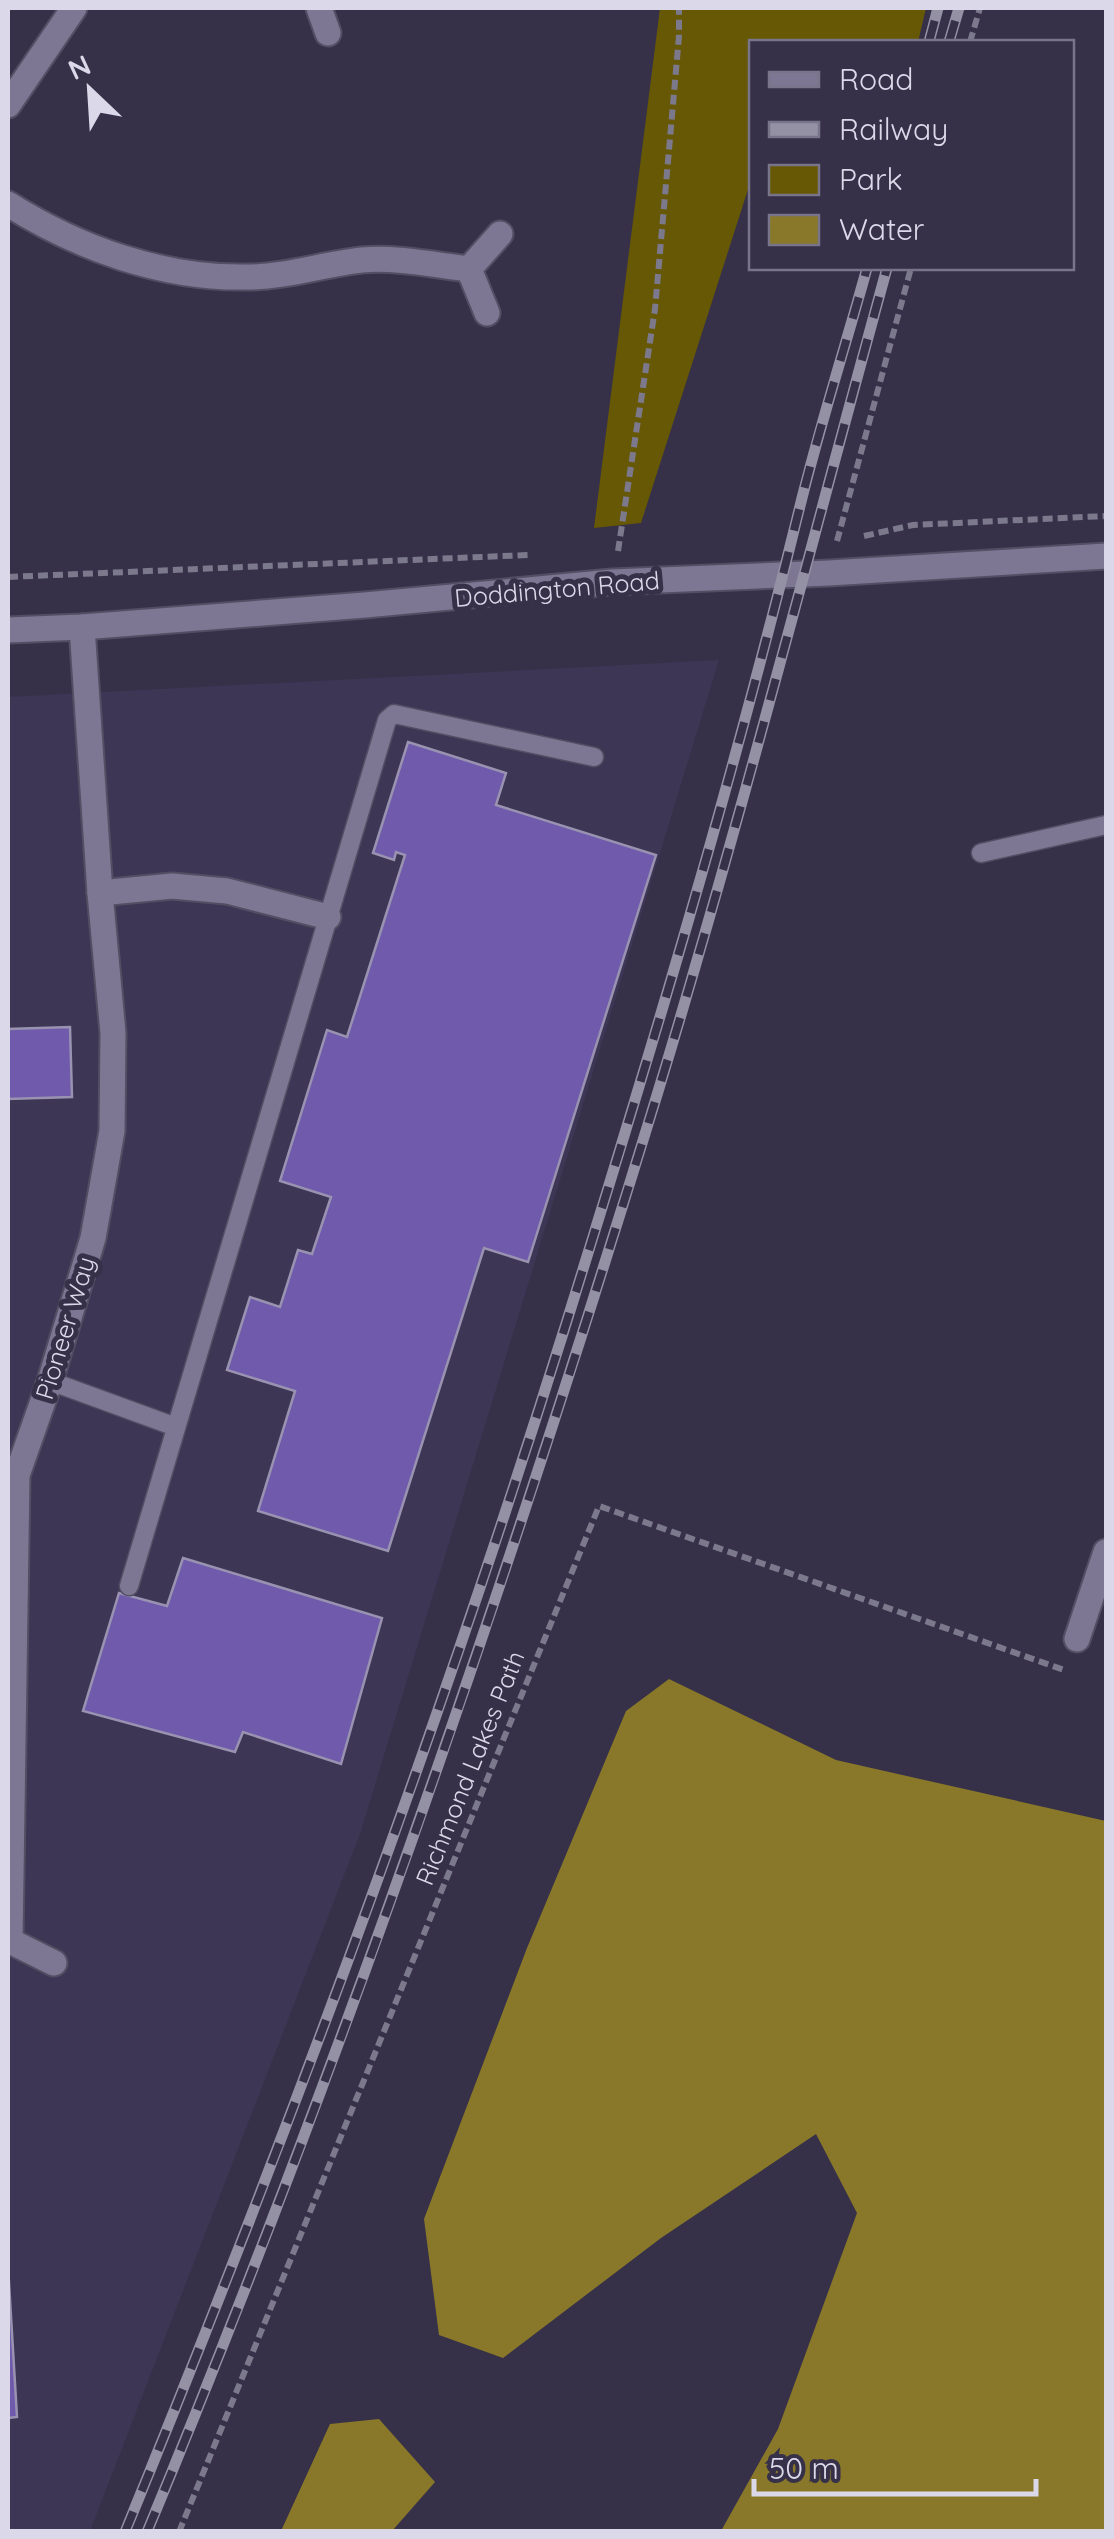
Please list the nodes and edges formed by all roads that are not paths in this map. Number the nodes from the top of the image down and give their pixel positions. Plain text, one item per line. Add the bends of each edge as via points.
1 (74, 8) edge
2 (319, 8) edge
3 (328, 33) dead end
4 (8, 105) edge
5 (8, 204) edge
6 (500, 234) dead end
7 (470, 269) junction
8 (487, 313) dead end
9 (1106, 556) edge
10 (82, 627) junction
11 (8, 630) edge
12 (594, 757) dead end
13 (1106, 825) edge
14 (981, 853) dead end
15 (100, 893) junction
16 (328, 918) junction
17 (50, 1381) junction
18 (176, 1428) junction
19 (1106, 1552) edge
20 (129, 1586) dead end
21 (1076, 1639) road end
22 (9, 1942) edge
23 (54, 1963) dead end

1 - 4 street
2 - 3 street
5 - 7 street via 80,242 145,265 204,275 248,278 364,260
6 - 7 street
7 - 8 street
9 - 10 street, Doddington Road via 612,582
10 - 11 street, Doddington Road
10 - 15 street, Pioneer Way
12 - 16 lane via 394,714
13 - 14 lane
15 - 16 street via 172,886 227,891
15 - 17 street, Pioneer Way via 113,1033 112,1132 93,1238
16 - 18 lane
17 - 18 lane
17 - 22 street, Pioneer Way via 17,1475
18 - 20 lane
19 - 21 street
22 - 23 street

